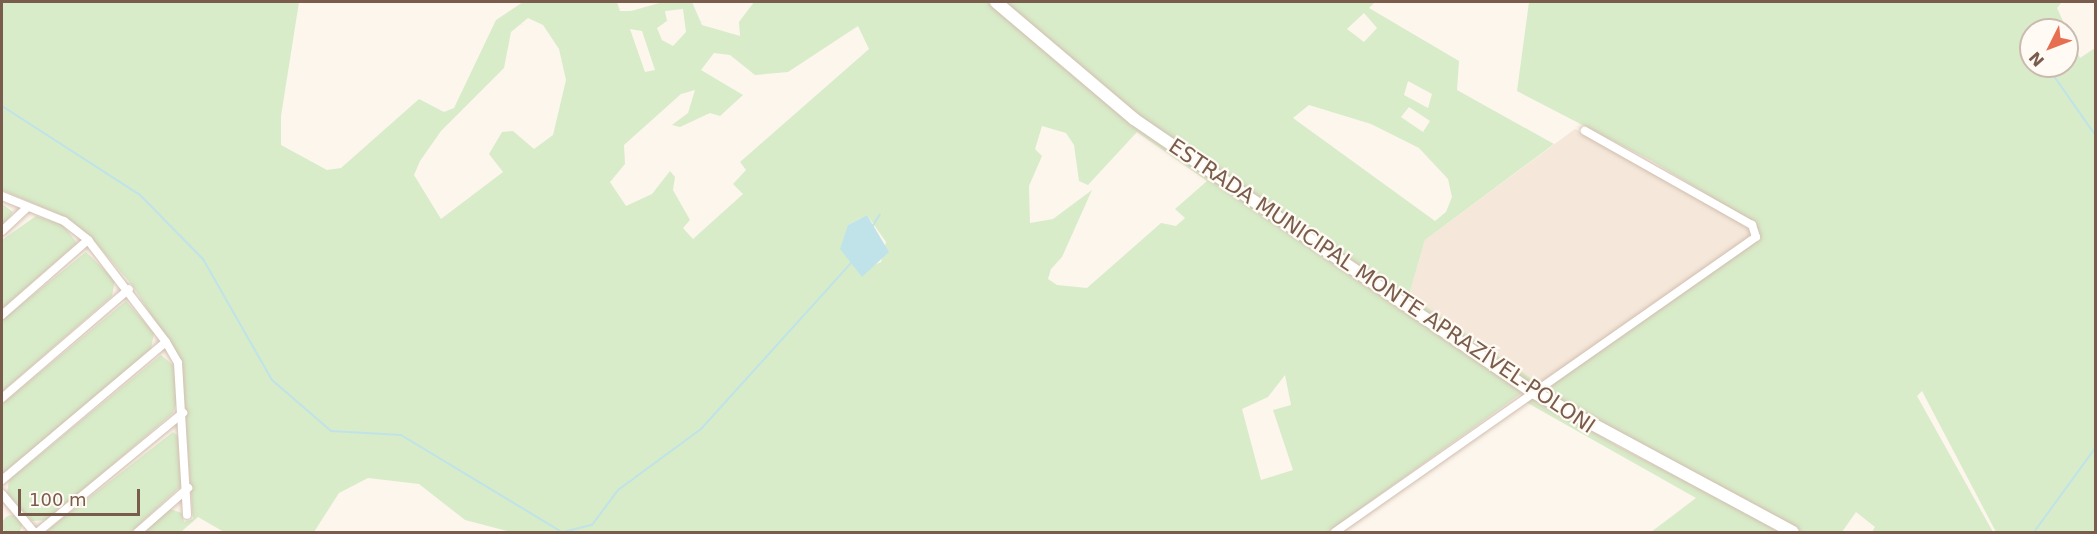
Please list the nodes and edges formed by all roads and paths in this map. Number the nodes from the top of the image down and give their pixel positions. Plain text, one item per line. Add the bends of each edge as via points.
1 (996, 2) edge
2 (1585, 131) dead end
3 (2, 196) edge
4 (28, 207) junction
5 (2, 231) edge
6 (88, 240) junction
7 (129, 289) junction
8 (2, 315) edge
9 (166, 342) junction
10 (1533, 392) junction
11 (2, 398) edge
12 (183, 413) junction
13 (2, 480) edge
14 (188, 488) junction
15 (2, 495) edge
16 (187, 515) dead end
17 (36, 532) edge
18 (138, 532) edge
19 (1335, 532) edge
20 (1793, 532) edge

1 - 10 street, ESTRADA MUNICIPAL MONTE APRAZÍVEL-POLONI via 1143,125
2 - 10 street via 1752,225 1757,235
3 - 4 street
4 - 5 street
4 - 6 street via 64,221
6 - 7 street
6 - 8 street
7 - 9 street
7 - 11 street
9 - 12 street via 178,363
9 - 13 street
10 - 19 street
10 - 20 street, ESTRADA MUNICIPAL MONTE APRAZÍVEL-POLONI
12 - 14 street
12 - 17 street
14 - 16 street
14 - 18 street
15 - 17 street

